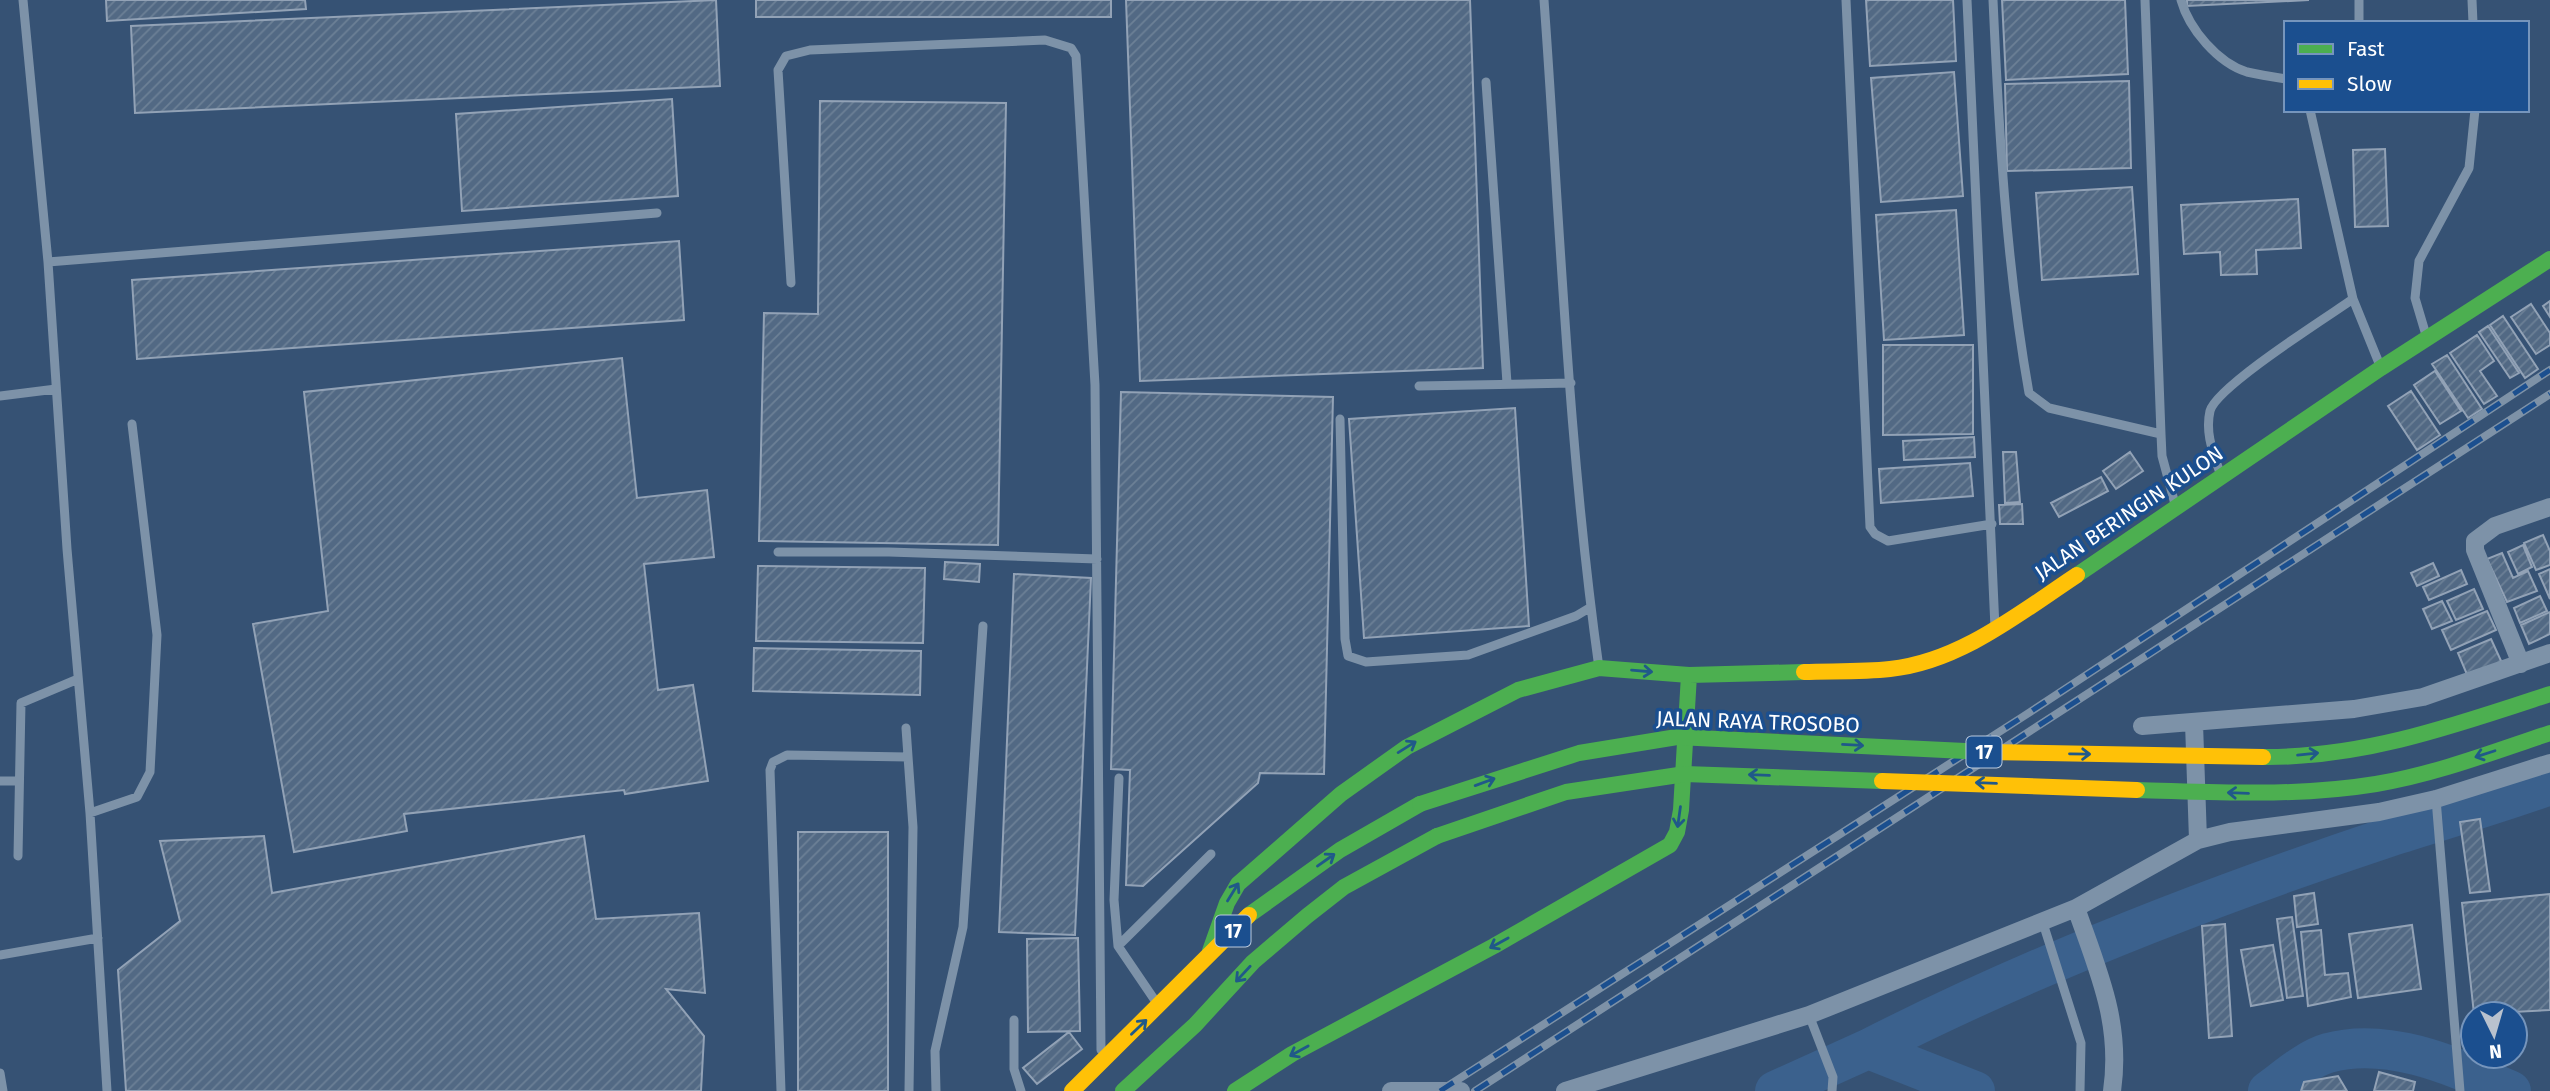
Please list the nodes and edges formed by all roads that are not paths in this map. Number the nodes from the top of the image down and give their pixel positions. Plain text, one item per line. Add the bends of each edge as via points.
1 (23, 0) edge
2 (1544, 0) edge
3 (1846, 0) edge
4 (1967, 0) edge
5 (1993, 0) edge
6 (2145, 0) edge
7 (2181, 0) edge
8 (2359, 0) edge
9 (2472, 0) edge
10 (2359, 21) edge
11 (2473, 21) edge
12 (2284, 79) edge
13 (1486, 82) dead end
14 (2310, 112) edge
15 (2475, 112) edge
16 (657, 213) dead end
17 (2550, 259) edge
18 (48, 262) junction
19 (791, 283) dead end
20 (2353, 299) junction
21 (2427, 338) junction
22 (2381, 368) junction
23 (1507, 383) junction
24 (1571, 383) junction
25 (1419, 386) dead end
26 (56, 389) junction
27 (0, 396) edge
28 (1340, 419) dead end
29 (132, 424) dead end
30 (2161, 434) junction
31 (2221, 477) junction
32 (2176, 507) junction
33 (2550, 507) edge
34 (1992, 524) junction
35 (778, 552) dead end
36 (1097, 559) junction
37 (1591, 607) junction
38 (983, 626) dead end
39 (1995, 630) junction
40 (2550, 653) edge
41 (2521, 664) junction
42 (1600, 668) junction
43 (1689, 675) junction
44 (78, 679) junction
45 (2550, 694) edge
46 (2194, 723) junction
47 (2142, 726) dead end
48 (906, 728) dead end
49 (2550, 733) edge
50 (908, 757) junction
51 (2550, 763) edge
52 (1119, 778) dead end
53 (0, 781) edge
54 (18, 781) junction
55 (2437, 808) junction
56 (90, 813) junction
57 (2198, 840) junction
58 (1211, 855) dead end
59 (18, 856) dead end
60 (2076, 908) junction
61 (2042, 920) junction
62 (98, 938) junction
63 (1118, 946) junction
64 (0, 955) edge
65 (1209, 956) junction
66 (1159, 1007) junction
67 (1014, 1020) dead end
68 (1813, 1020) junction
69 (1102, 1063) junction
70 (0, 1073) edge
71 (3, 1091) edge
72 (107, 1091) edge
73 (781, 1091) edge
74 (909, 1091) edge
75 (936, 1091) edge
76 (1021, 1091) edge
77 (1072, 1091) edge
78 (1123, 1091) edge
79 (1235, 1091) edge
80 (1391, 1091) edge
81 (1461, 1091) edge
82 (1565, 1091) edge
83 (1832, 1091) edge
84 (2080, 1091) edge
85 (2112, 1091) edge
86 (2460, 1091) edge

1 - 18 lane
2 - 24 lane
3 - 34 lane via 1870,527 1888,541
4 - 34 lane
5 - 30 lane via 2001,166 2029,393 2049,408
6 - 30 lane
7 - 12 lane via 2201,37 2222,56 2245,71
8 - 10 lane
9 - 11 lane
13 - 23 lane
14 - 20 lane
15 - 21 lane via 2469,168 2419,261 2415,298
16 - 18 lane
17 - 21 main road, JALAN BERINGIN KULON
18 - 26 lane
19 - 36 lane via 778,71 786,56 810,50 1045,40 1071,48 1076,56 1095,373
20 - 22 lane
20 - 31 lane via 2229,386 2210,408 2208,438
21 - 22 main road, JALAN BERINGIN KULON
22 - 31 main road, JALAN BERINGIN KULON
23 - 24 lane
23 - 25 lane
24 - 37 lane
26 - 27 lane
26 - 44 lane
28 - 37 lane via 1348,656 1366,662 1468,655
29 - 56 lane via 157,635 150,772 137,797
30 - 32 lane
31 - 32 main road, JALAN BERINGIN KULON
32 - 39 main road, JALAN BERINGIN KULON
33 - 41 street via 2495,526 2475,541
34 - 39 lane
35 - 36 lane
36 - 69 lane
37 - 42 lane
38 - 75 lane via 963,927 935,1051
39 - 43 main road, JALAN BERINGIN KULON via 1934,659 1892,669
40 - 41 street
41 - 46 street via 2423,697 2354,709
42 -> 43 main road, JALAN BERINGIN KULON
65 -> 42 main road, JALAN BERINGIN KULON via 1238,884 1341,793 1459,718 1518,690
43 -> 79 main road via 1681,810 1670,845 1292,1054
44 - 54 lane via 21,703
44 - 56 lane
65 -> 45 main road, JALAN RAYA TROSOBO / 17, bridge via 1272,897 1340,850 1420,804 1545,760 1641,740 1677,737 2011,753 2273,757 2372,748
46 - 47 street
46 - 57 street
48 - 50 lane
49 -> 78 main road, 17, bridge via 2376,784 2267,794 1685,774 1566,792 1437,836 1354,881 1253,962 1195,1025
50 - 73 lane via 787,755 773,762 769,770
50 - 74 lane via 913,827
51 - 55 street
52 - 63 lane via 1114,900
53 - 54 lane
54 - 59 lane
55 - 57 street via 2379,812
55 - 86 lane
56 - 62 lane
57 - 60 street
58 - 63 lane
60 - 61 street
60 - 85 street via 2111,1009 2116,1065
61 - 68 street
61 - 84 lane via 2081,1043
62 - 64 lane
62 - 72 lane
63 - 66 lane
65 - 66 main road, JALAN RAYA TROSOBO / 17
69 -> 66 main road, JALAN RAYA TROSOBO / 17
67 - 76 lane via 1014,1069
68 - 82 street
68 - 83 lane via 1833,1077
69 - 77 main road, JALAN RAYA TROSOBO / 17
70 - 71 lane
80 - 81 street

